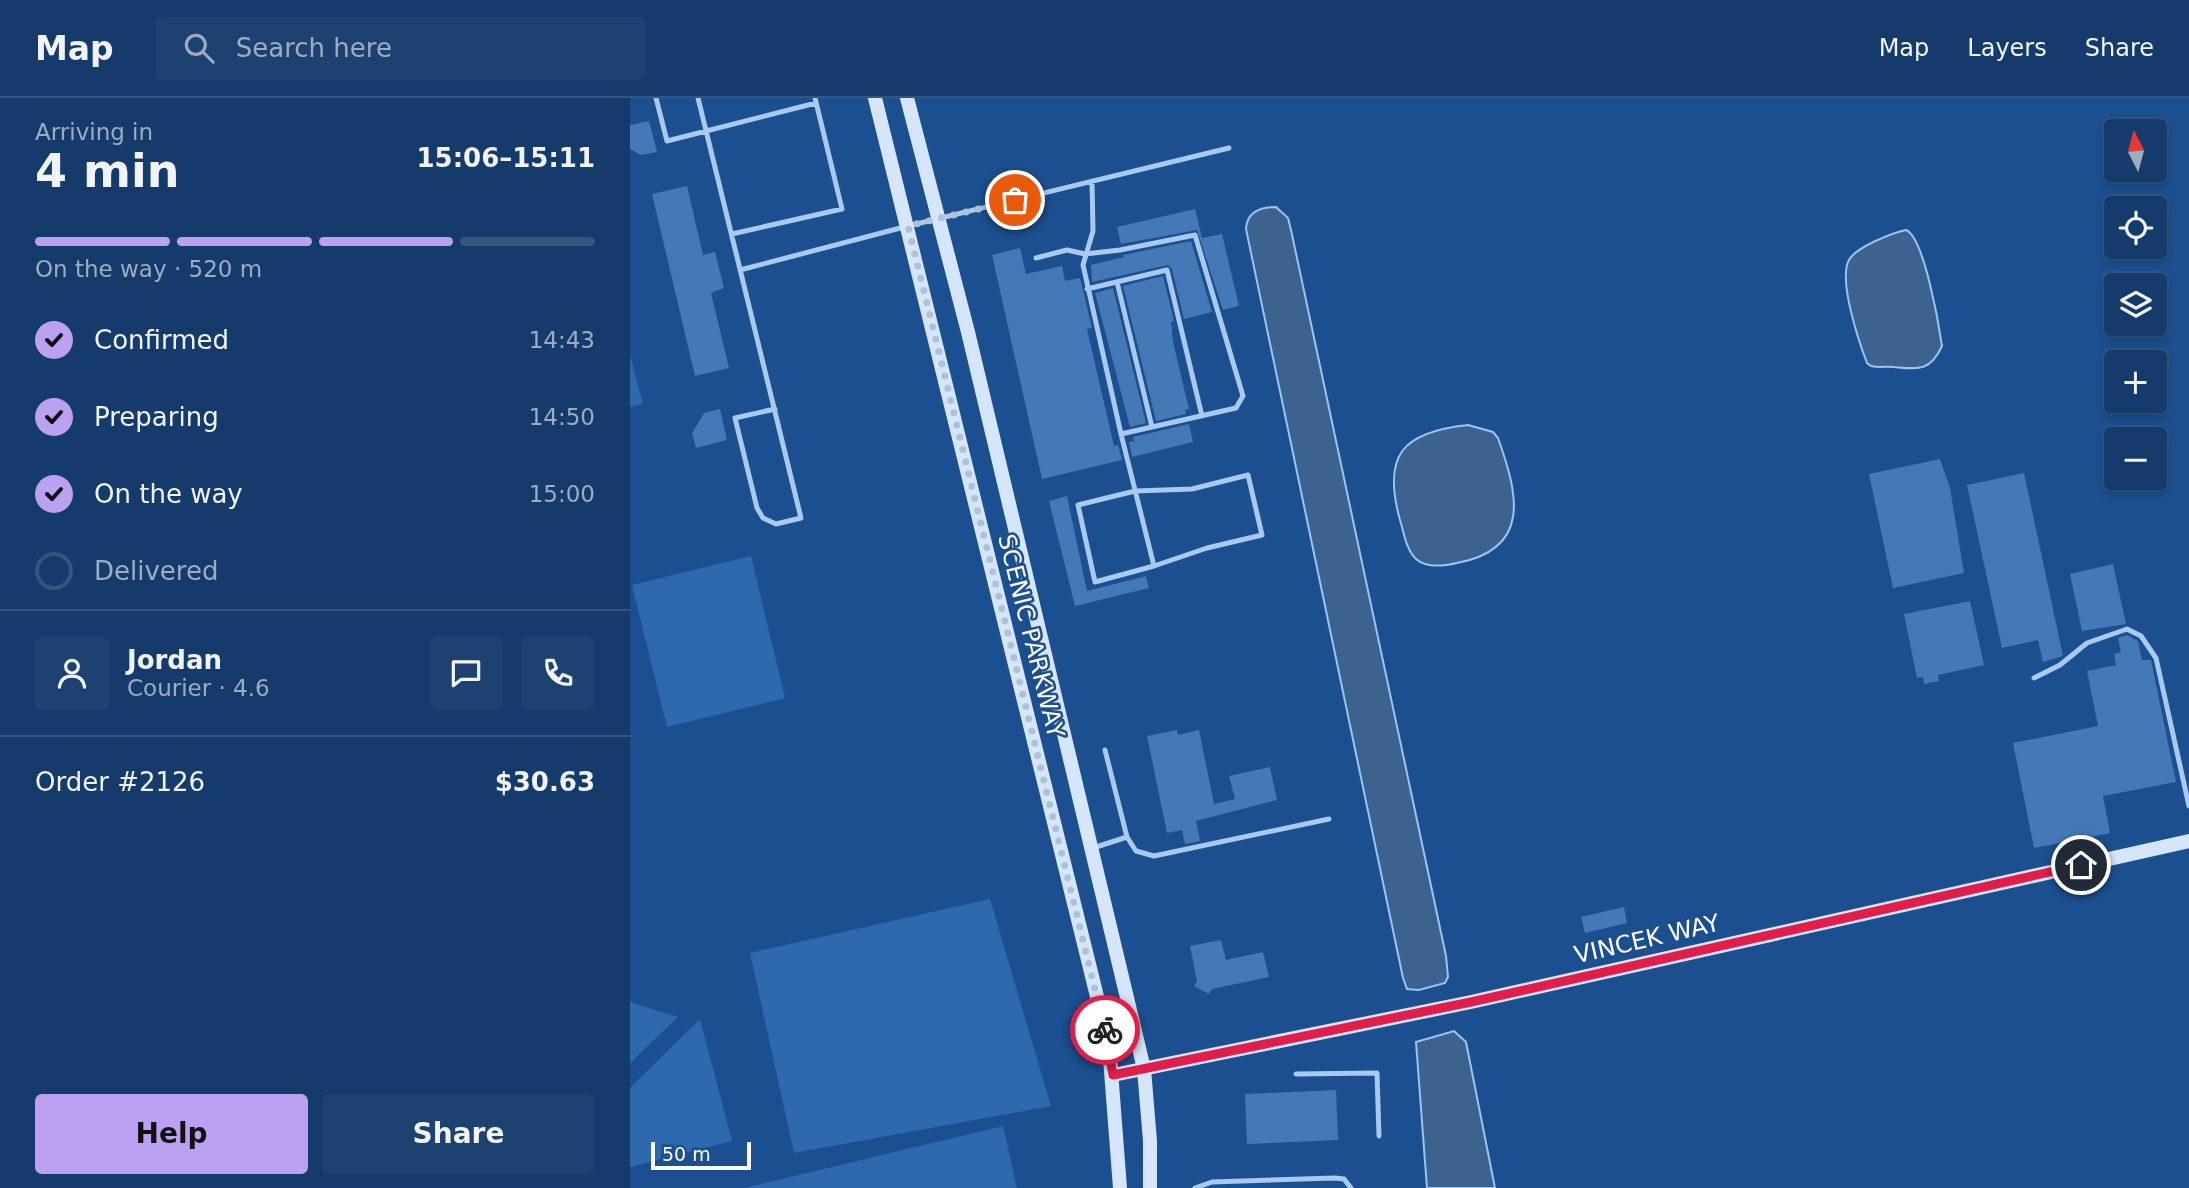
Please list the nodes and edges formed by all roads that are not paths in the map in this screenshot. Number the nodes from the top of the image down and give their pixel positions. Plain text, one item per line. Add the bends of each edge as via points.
1 (656, 98) edge
2 (698, 98) edge
3 (875, 98) edge
4 (907, 98) edge
5 (816, 100) edge
6 (706, 130) junction
7 (1228, 148) dead end
8 (1092, 181) junction
9 (937, 219) junction
10 (908, 226) junction
11 (732, 234) junction
12 (1085, 254) junction
13 (1036, 258) dead end
14 (740, 270) junction
15 (1117, 282) junction
16 (1087, 289) junction
17 (775, 409) junction
18 (1202, 416) junction
19 (1152, 427) junction
20 (1121, 434) junction
21 (1135, 491) junction
22 (1154, 566) junction
23 (2034, 678) dead end
24 (1105, 750) dead end
25 (2189, 806) edge
26 (1329, 819) dead end
27 (1127, 837) junction
28 (2189, 841) edge
29 (1090, 849) junction
30 (1143, 1069) junction
31 (1296, 1074) dead end
32 (1113, 1075) junction
33 (1378, 1136) dead end
34 (1121, 1188) edge
35 (1150, 1188) edge
36 (1195, 1188) edge
37 (1351, 1188) edge

1 - 6 lane via 667,141
2 - 6 lane
3 - 10 street, SCENIC PARKWAY
4 - 9 street, SCENIC PARKWAY
5 - 6 lane
5 - 11 lane via 842,209
6 - 11 lane
7 - 8 lane
8 - 9 lane
8 - 12 lane via 1093,231
9 - 10 lane
9 - 29 street, SCENIC PARKWAY
10 - 14 lane
10 - 32 street, SCENIC PARKWAY
11 - 14 lane
12 - 13 lane via 1067,250
12 - 16 lane
12 - 18 lane via 1192,234 1199,239 1243,396 1236,408
14 - 17 lane
15 - 16 lane
15 - 18 lane via 1167,270
15 - 19 lane
16 - 20 lane
17 - 17 lane via 801,517 776,524 763,518 757,508 735,418
18 - 19 lane
19 - 20 lane
20 - 21 lane
21 - 22 lane
21 - 22 lane via 1078,505 1095,582
21 - 22 lane via 1192,489 1248,475 1262,535
23 - 25 lane via 2087,643 2127,629 2141,636 2155,658
24 - 27 lane
26 - 27 lane via 1154,856 1136,851
27 - 29 lane
28 - 30 street, VINCEK WAY via 1471,1002
29 - 30 street, SCENIC PARKWAY
30 - 32 street, VINCEK WAY
30 - 35 street, SCENIC PARKWAY
31 - 33 lane via 1377,1073
32 - 34 street, SCENIC PARKWAY
36 - 37 lane via 1212,1182 1335,1178 1344,1179

